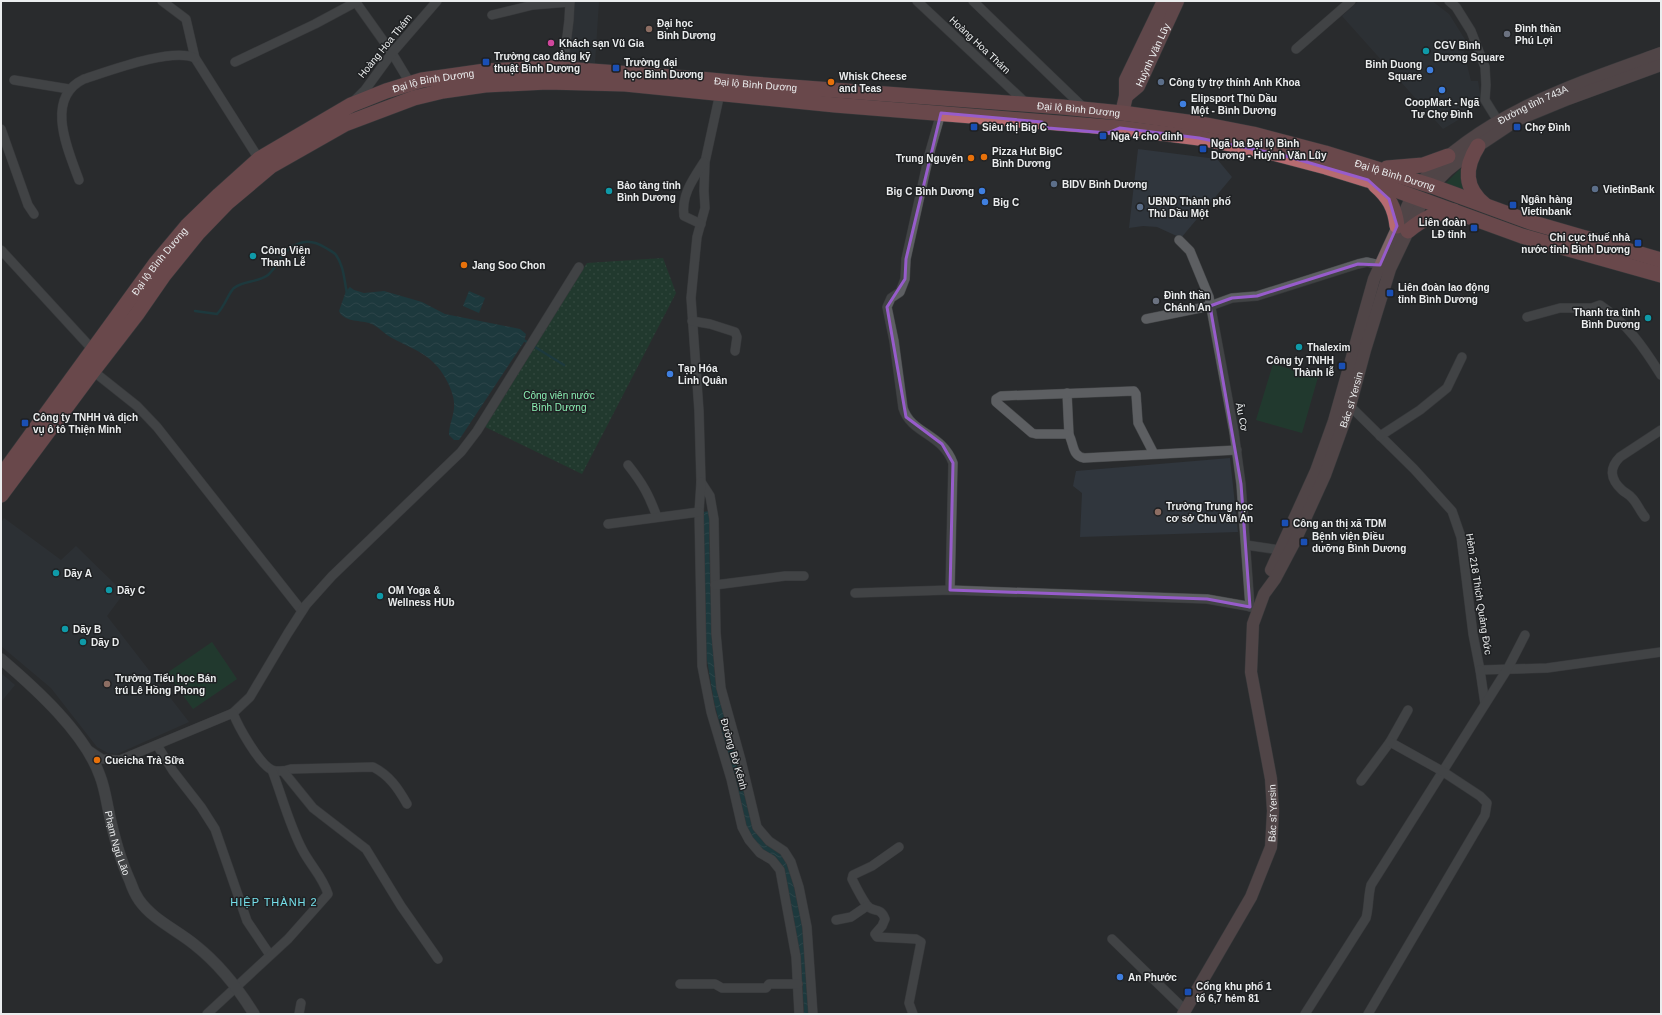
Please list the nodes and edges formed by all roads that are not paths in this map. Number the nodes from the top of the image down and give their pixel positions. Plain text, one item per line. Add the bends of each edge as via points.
1 (162, 1) edge
2 (437, 1) edge
3 (570, 1) edge
4 (917, 1) edge
5 (973, 1) edge
6 (1177, 1) edge
7 (1351, 1) edge
8 (1449, 1) edge
9 (356, 2) edge
10 (1162, 2) edge
11 (492, 15) dead end
12 (1296, 49) dead end
13 (392, 53) junction
14 (1661, 53) edge
15 (195, 58) junction
16 (235, 62) dead end
17 (1661, 65) edge
18 (563, 69) junction
19 (14, 80) dead end
20 (410, 83) junction
21 (69, 89) junction
22 (720, 93) junction
23 (1566, 94) junction
24 (1126, 96) junction
25 (414, 98) junction
26 (1027, 104) junction
27 (351, 105) junction
28 (1085, 110) junction
29 (941, 113) junction
30 (1122, 113) junction
31 (1498, 121) junction
32 (1120, 128) junction
33 (1, 129) edge
34 (1478, 146) junction
35 (1448, 156) junction
36 (259, 159) junction
37 (705, 162) junction
38 (1370, 174) junction
39 (79, 180) dead end
40 (1426, 184) junction
41 (1418, 198) junction
42 (1486, 206) junction
43 (1454, 211) junction
44 (34, 214) dead end
45 (701, 224) junction
46 (1403, 229) junction
47 (1179, 240) dead end
48 (1, 250) edge
49 (4, 260) edge
50 (1661, 260) edge
51 (1380, 265) junction
52 (579, 268) dead end
53 (1661, 275) edge
54 (1210, 306) junction
55 (1527, 317) dead end
56 (1146, 318) dead end
57 (692, 321) junction
58 (1360, 348) junction
59 (93, 350) junction
60 (735, 351) dead end
61 (1462, 357) dead end
62 (92, 371) junction
63 (1661, 375) edge
64 (1067, 393) junction
65 (1345, 403) junction
66 (1661, 430) edge
67 (1069, 435) junction
68 (1380, 436) junction
69 (1237, 450) junction
70 (1154, 454) junction
71 (628, 465) dead end
72 (1, 476) edge
73 (701, 482) junction
74 (1, 495) edge
75 (700, 512) junction
76 (1302, 515) junction
77 (658, 517) junction
78 (1645, 517) dead end
79 (608, 524) dead end
80 (1246, 545) junction
81 (1280, 550) junction
82 (804, 576) dead end
83 (715, 585) junction
84 (950, 590) junction
85 (855, 593) dead end
86 (1264, 594) junction
87 (1254, 607) junction
88 (302, 611) junction
89 (1525, 635) dead end
90 (1661, 652) edge
91 (1, 659) edge
92 (1508, 668) junction
93 (1480, 670) junction
94 (1485, 704) junction
95 (1408, 710) dead end
96 (233, 713) junction
97 (1390, 742) junction
98 (157, 745) junction
99 (86, 749) junction
100 (272, 770) junction
101 (283, 771) junction
102 (1442, 771) junction
103 (1361, 780) dead end
104 (407, 804) dead end
105 (899, 847) dead end
106 (867, 906) junction
107 (836, 920) dead end
108 (1112, 939) dead end
109 (270, 955) junction
110 (438, 959) dead end
111 (680, 984) dead end
112 (798, 984) junction
113 (235, 987) junction
114 (301, 1003) dead end
115 (1184, 1012) edge
116 (207, 1014) edge
117 (254, 1014) edge
118 (299, 1014) edge
119 (800, 1014) edge
120 (813, 1014) edge
121 (913, 1014) edge
122 (1305, 1014) edge
123 (1368, 1014) edge

1 - 15 street via 186,19
2 - 13 street, Hoàng Hoa Thám
3 - 11 street via 534,5
3 - 18 street
4 - 26 street, Hoàng Hoa Thám
5 - 28 street
6 - 24 main road, Huỳnh Văn Lũy via 1138,86
7 - 12 street
8 - 31 street via 1456,7 1471,31 1485,68 1485,100
9 - 13 street
9 - 16 street
10 - 24 main road, Huỳnh Văn Lũy via 1126,80
13 - 20 street
13 - 27 street, Hoàng Hoa Thám
14 - 23 main road, Đường tỉnh 743A
15 - 21 street via 181,55 153,58 84,79 74,83
15 - 36 street
17 - 23 main road, Đường tỉnh 743A
18 - 20 highway, Đại lộ Bình Dương via 485,72
18 - 26 highway, Đại lộ Bình Dương
19 - 21 street
20 - 25 highway
20 - 27 highway, Đại lộ Bình Dương
21 - 39 street via 64,100 62,127
22 - 25 highway, Đại lộ Bình Dương via 625,84 547,82 485,85
22 - 29 highway, Đại lộ Bình Dương
22 - 37 street
23 - 31 main road, Đường tỉnh 743A via 1515,111
23 - 34 main road, Đường tỉnh 743A via 1517,120
24 - 30 main road
25 - 62 highway, Đại lộ Bình Dương via 345,124 272,166 233,198 198,233
26 - 28 highway, Đại lộ Bình Dương
27 - 36 highway, Đại lộ Bình Dương
28 - 30 highway, Đại lộ Bình Dương
29 - 32 highway, Đại lộ Bình Dương via 1042,122 1048,128 1108,133
29 - 84 street via 906,259 905,279 900,292 891,298 887,307 906,417 942,444 953,463
30 - 32 highway
30 - 38 highway, Đại lộ Bình Dương via 1253,134 1302,146
31 - 35 main road, Đường tỉnh 743A
32 - 38 highway, Đại lộ Bình Dương via 1199,138
33 - 44 street via 28,205
34 - 40 main road, Đường tỉnh 743A
34 - 42 highway via 1469,165 1468,178 1474,193
35 - 38 highway via 1423,165
35 - 40 main road, Đường tỉnh 743A via 1433,169
36 - 59 highway, Đại lộ Bình Dương via 187,226 156,263
37 - 45 street, Đường Bờ Kênh via 705,208
37 - 45 street via 689,184 682,205 684,216
38 - 40 highway, Đại lộ Bình Dương
38 - 41 highway, Đại lộ Bình Dương
38 - 46 highway via 1389,199
40 - 41 highway
40 - 42 highway, Đại lộ Bình Dương
41 - 43 highway, Đại lộ Bình Dương
41 - 46 main road, Bác sĩ Yersin
42 - 50 highway, Đại lộ Bình Dương via 1530,222
43 - 46 highway via 1427,218
43 - 53 highway, Đại lộ Bình Dương via 1522,236
45 - 57 street, Đường Bờ Kênh via 697,237 691,298
46 - 51 main road, Bác sĩ Yersin
46 - 58 main road, Bác sĩ Yersin
47 - 54 street, Âu Cơ via 1190,251 1209,296
48 - 49 street
49 - 59 street
51 - 54 street via 1367,262 1353,265 1257,296 1232,298
51 - 58 main road, Bác sĩ Yersin via 1374,279
52 - 88 street via 477,431 461,452 332,576
54 - 56 street
54 - 69 street, Âu Cơ
55 - 63 street via 1560,308 1592,308 1600,305 1614,315 1639,341
57 - 60 street via 733,331 737,337
57 - 73 street, Đường Bờ Kênh
58 - 65 main road, Bác sĩ Yersin
59 - 72 highway, Đại lộ Bình Dương
61 - 68 street via 1447,388 1420,410
62 - 74 highway, Đại lộ Bình Dương
62 - 88 street via 137,406 157,427
64 - 67 street
64 - 67 street via 1001,396 996,402 1032,433
64 - 70 street via 1134,391 1138,423
65 - 68 street, Hẻm 218 Thích Quảng Đức
65 - 76 main road, Bác sĩ Yersin
66 - 78 street via 1620,457 1612,469 1613,478 1622,491 1633,498
67 - 70 street via 1076,454 1080,457
68 - 93 street, Hẻm 218 Thích Quảng Đức via 1452,511 1461,537
69 - 70 street
69 - 80 street, Âu Cơ
71 - 77 street via 648,493
73 - 75 street, Đường Bờ Kênh
73 - 83 street via 710,496 714,519
75 - 77 street
75 - 112 street, Đường Bờ Kênh via 702,666 711,712 742,827 760,853 772,860 780,870 796,957
76 - 81 main road, Bác sĩ Yersin
76 - 86 main road, Bác sĩ Yersin via 1275,579
77 - 79 street
80 - 81 street
80 - 87 street, Âu Cơ
81 - 86 main road, Bác sĩ Yersin via 1266,581
82 - 83 street
83 - 120 street via 721,688 757,827 769,841 784,851 791,862 799,887 807,927
84 - 85 street
84 - 87 street via 1207,599
86 - 87 main road, Bác sĩ Yersin
87 - 115 main road, Bác sĩ Yersin via 1251,672 1271,779 1271,847 1251,897
88 - 96 street via 250,697
89 - 92 street
90 - 92 street, Hẻm 218 Thích Quảng Đức via 1547,668
91 - 99 street, Phạm Ngũ Lão via 37,691 68,724
92 - 93 street, Hẻm 218 Thích Quảng Đức
92 - 94 street
93 - 94 street
94 - 102 street
95 - 97 street
96 - 98 street
96 - 100 street via 256,755
97 - 102 street
97 - 103 street
98 - 99 street via 120,760 102,759
98 - 109 street via 215,829 247,920
99 - 113 street, Phạm Ngũ Lão via 101,776 115,841 138,900 160,920 194,944 214,962
100 - 101 street
100 - 109 street via 292,828 328,894 288,939
101 - 104 street via 373,767 390,779
101 - 110 street via 313,808 366,849
102 - 122 street via 1371,885 1366,918
102 - 123 street via 1487,803 1485,815
105 - 106 street via 852,878
106 - 107 street via 851,917
106 - 121 street via 880,910 885,919 874,934 876,937 916,939 921,942 909,1003
108 - 115 street
109 - 113 street
111 - 112 street via 716,984 722,988 767,988 769,984
112 - 119 street, Đường Bờ Kênh
113 - 116 street
113 - 117 street, Phạm Ngũ Lão
114 - 118 street

